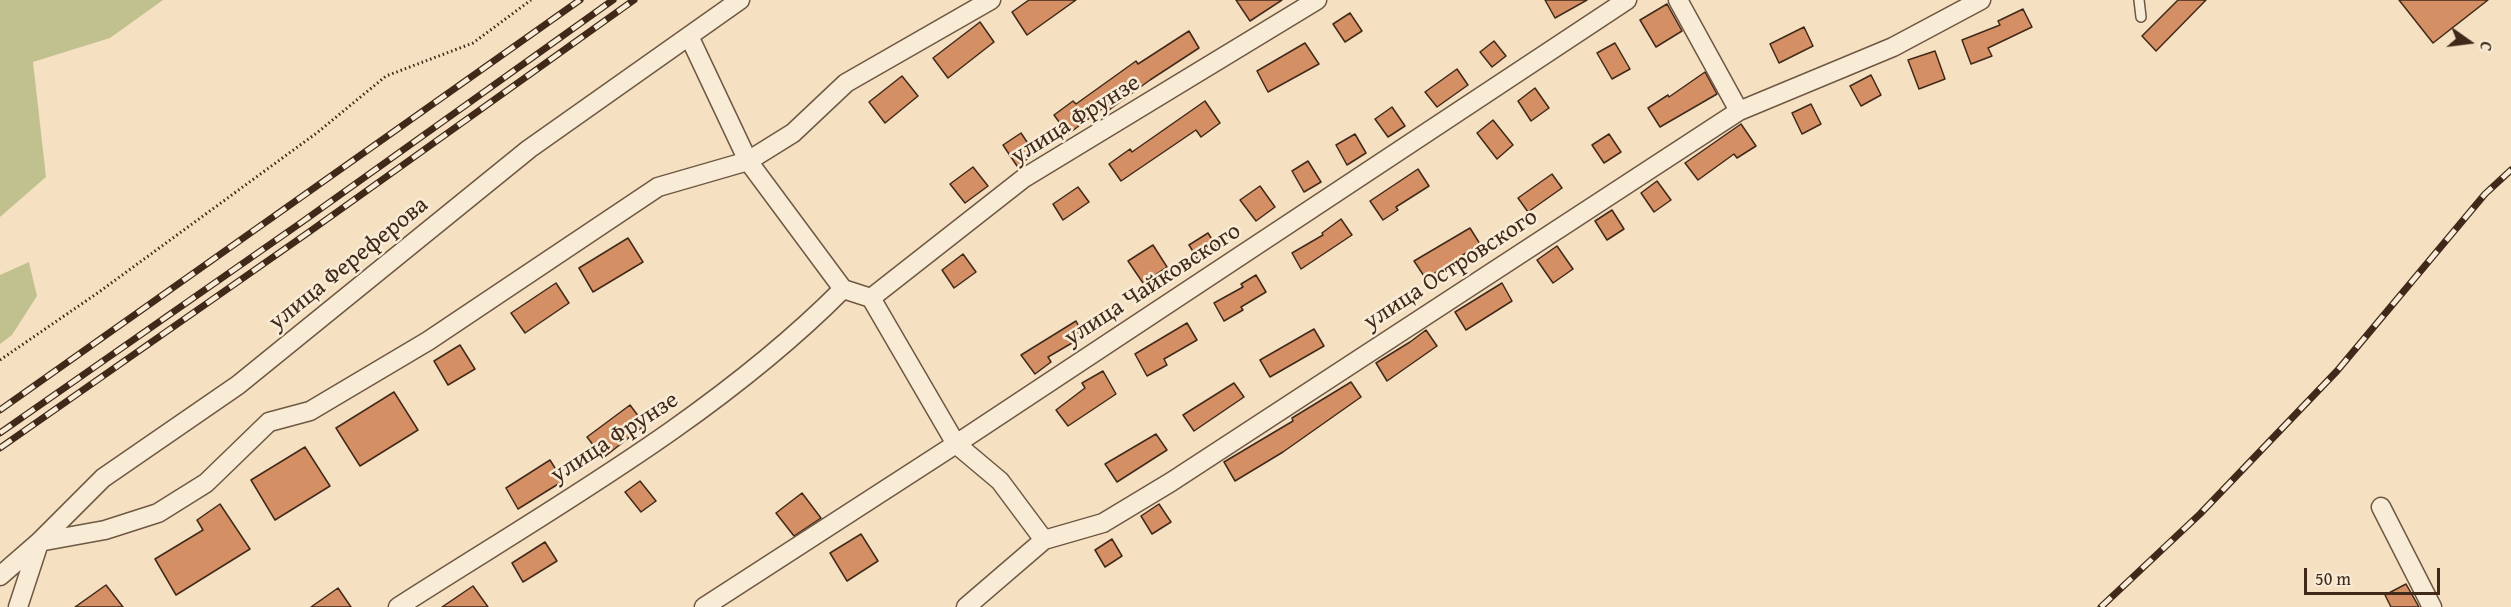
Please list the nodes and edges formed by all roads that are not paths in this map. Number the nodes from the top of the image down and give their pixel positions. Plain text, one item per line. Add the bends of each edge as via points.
1 (740, 0) edge
2 (991, 0) edge
3 (1317, 0) edge
4 (1627, 0) edge
5 (1678, 0) edge
6 (1981, 0) edge
7 (2139, 0) edge
8 (2141, 16) dead end
9 (689, 36) junction
10 (1739, 111) junction
11 (748, 161) junction
12 (843, 289) junction
13 (871, 298) junction
14 (956, 444) junction
15 (2381, 507) dead end
16 (1044, 540) junction
17 (39, 542) junction
18 (0, 576) edge
19 (18, 607) edge
20 (398, 607) edge
21 (704, 607) edge
22 (966, 607) edge
23 (2432, 607) edge

1 - 9 street, улица Фереферова
2 - 11 street via 846,82 794,133
3 - 13 street, улица Фрунзе via 1024,178
4 - 14 street, улица Чайковского
5 - 10 street
6 - 10 street, улица Островского via 1893,47
7 - 8 lane
9 - 11 street
9 - 17 street, улица Фереферова via 529,149 238,385 103,478
10 - 16 street, улица Островского via 1171,482 1103,523
11 - 12 street
11 - 17 street via 658,187 428,341 310,411 269,422 206,483 158,513 105,530
12 - 13 street
12 - 20 street, улица Фрунзе via 809,322 687,421
13 - 14 street
14 - 16 street via 1000,481
14 - 21 street, улица Чайковского
15 - 23 street
16 - 22 street, улица Островского
17 - 18 street, улица Фереферова
17 - 19 street

